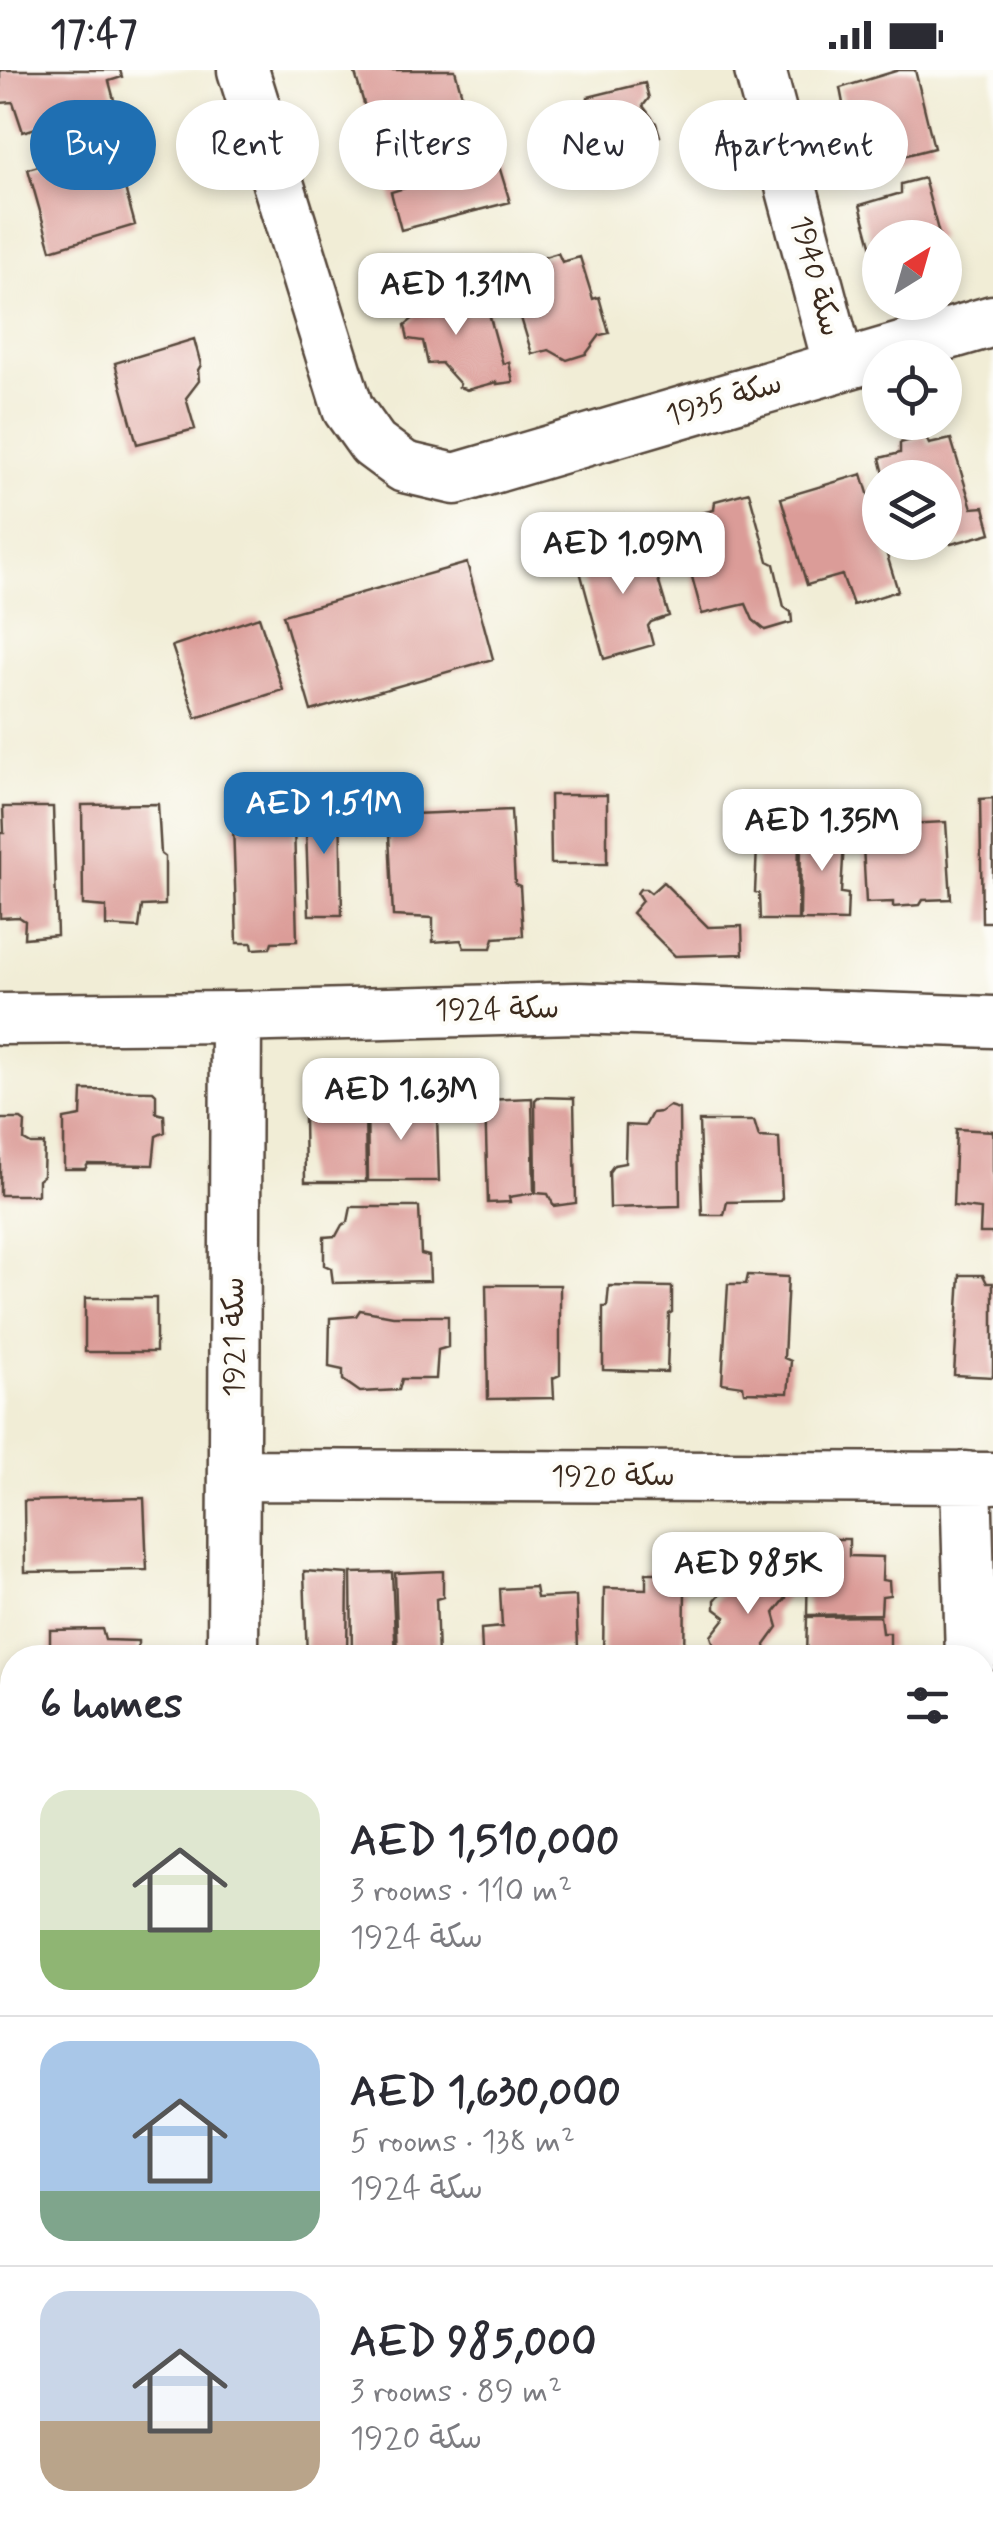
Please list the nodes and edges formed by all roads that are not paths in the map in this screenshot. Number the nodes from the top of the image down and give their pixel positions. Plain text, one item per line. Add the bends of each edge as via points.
1 (243, 70) edge
2 (760, 70) edge
3 (993, 321) edge
4 (839, 366) junction
5 (236, 1016) junction
6 (0, 1019) edge
7 (993, 1022) edge
8 (234, 1474) junction
9 (980, 1478) edge
10 (233, 1645) edge
11 (971, 1645) edge

1 - 4 street, سكة 1935 via 348,410 404,468 455,479
2 - 4 street, سكة 1940
3 - 4 street, سكة 1935
5 - 6 street, سكة 1924
5 - 7 street, سكة 1924 via 578,1008
5 - 8 street, سكة 1921
8 - 9 street, سكة 1920
8 - 10 street, سكة 1921
9 - 11 street

